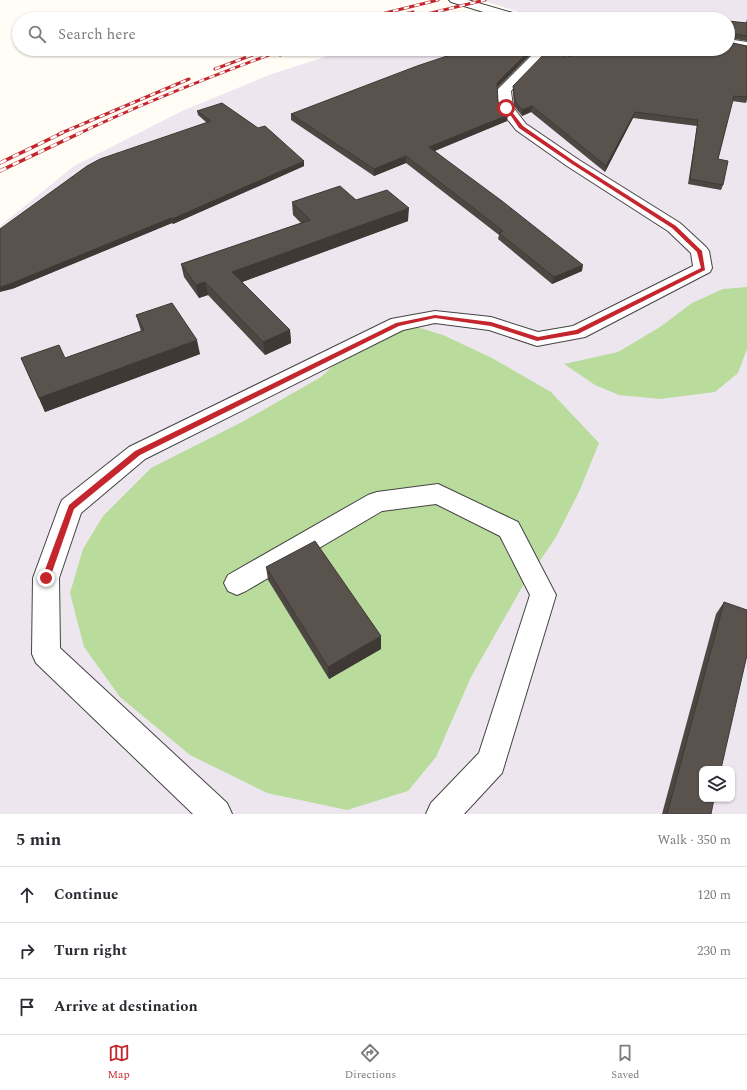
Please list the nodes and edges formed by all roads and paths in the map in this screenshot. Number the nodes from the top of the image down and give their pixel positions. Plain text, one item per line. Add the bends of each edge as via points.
1 (455, 0) edge
2 (495, 12) edge
3 (735, 44) edge
4 (747, 46) edge
5 (538, 56) edge
6 (237, 583) dead end
7 (216, 814) edge
8 (442, 814) edge

1 - 2 street
3 - 4 street
5 - 7 street via 504,90 506,108 521,127 674,227 700,251 703,268 578,332 537,339 491,324 435,316 398,324 137,453 71,507 46,578 46,654
6 - 8 street via 378,502 438,494 509,529 543,595 491,762

